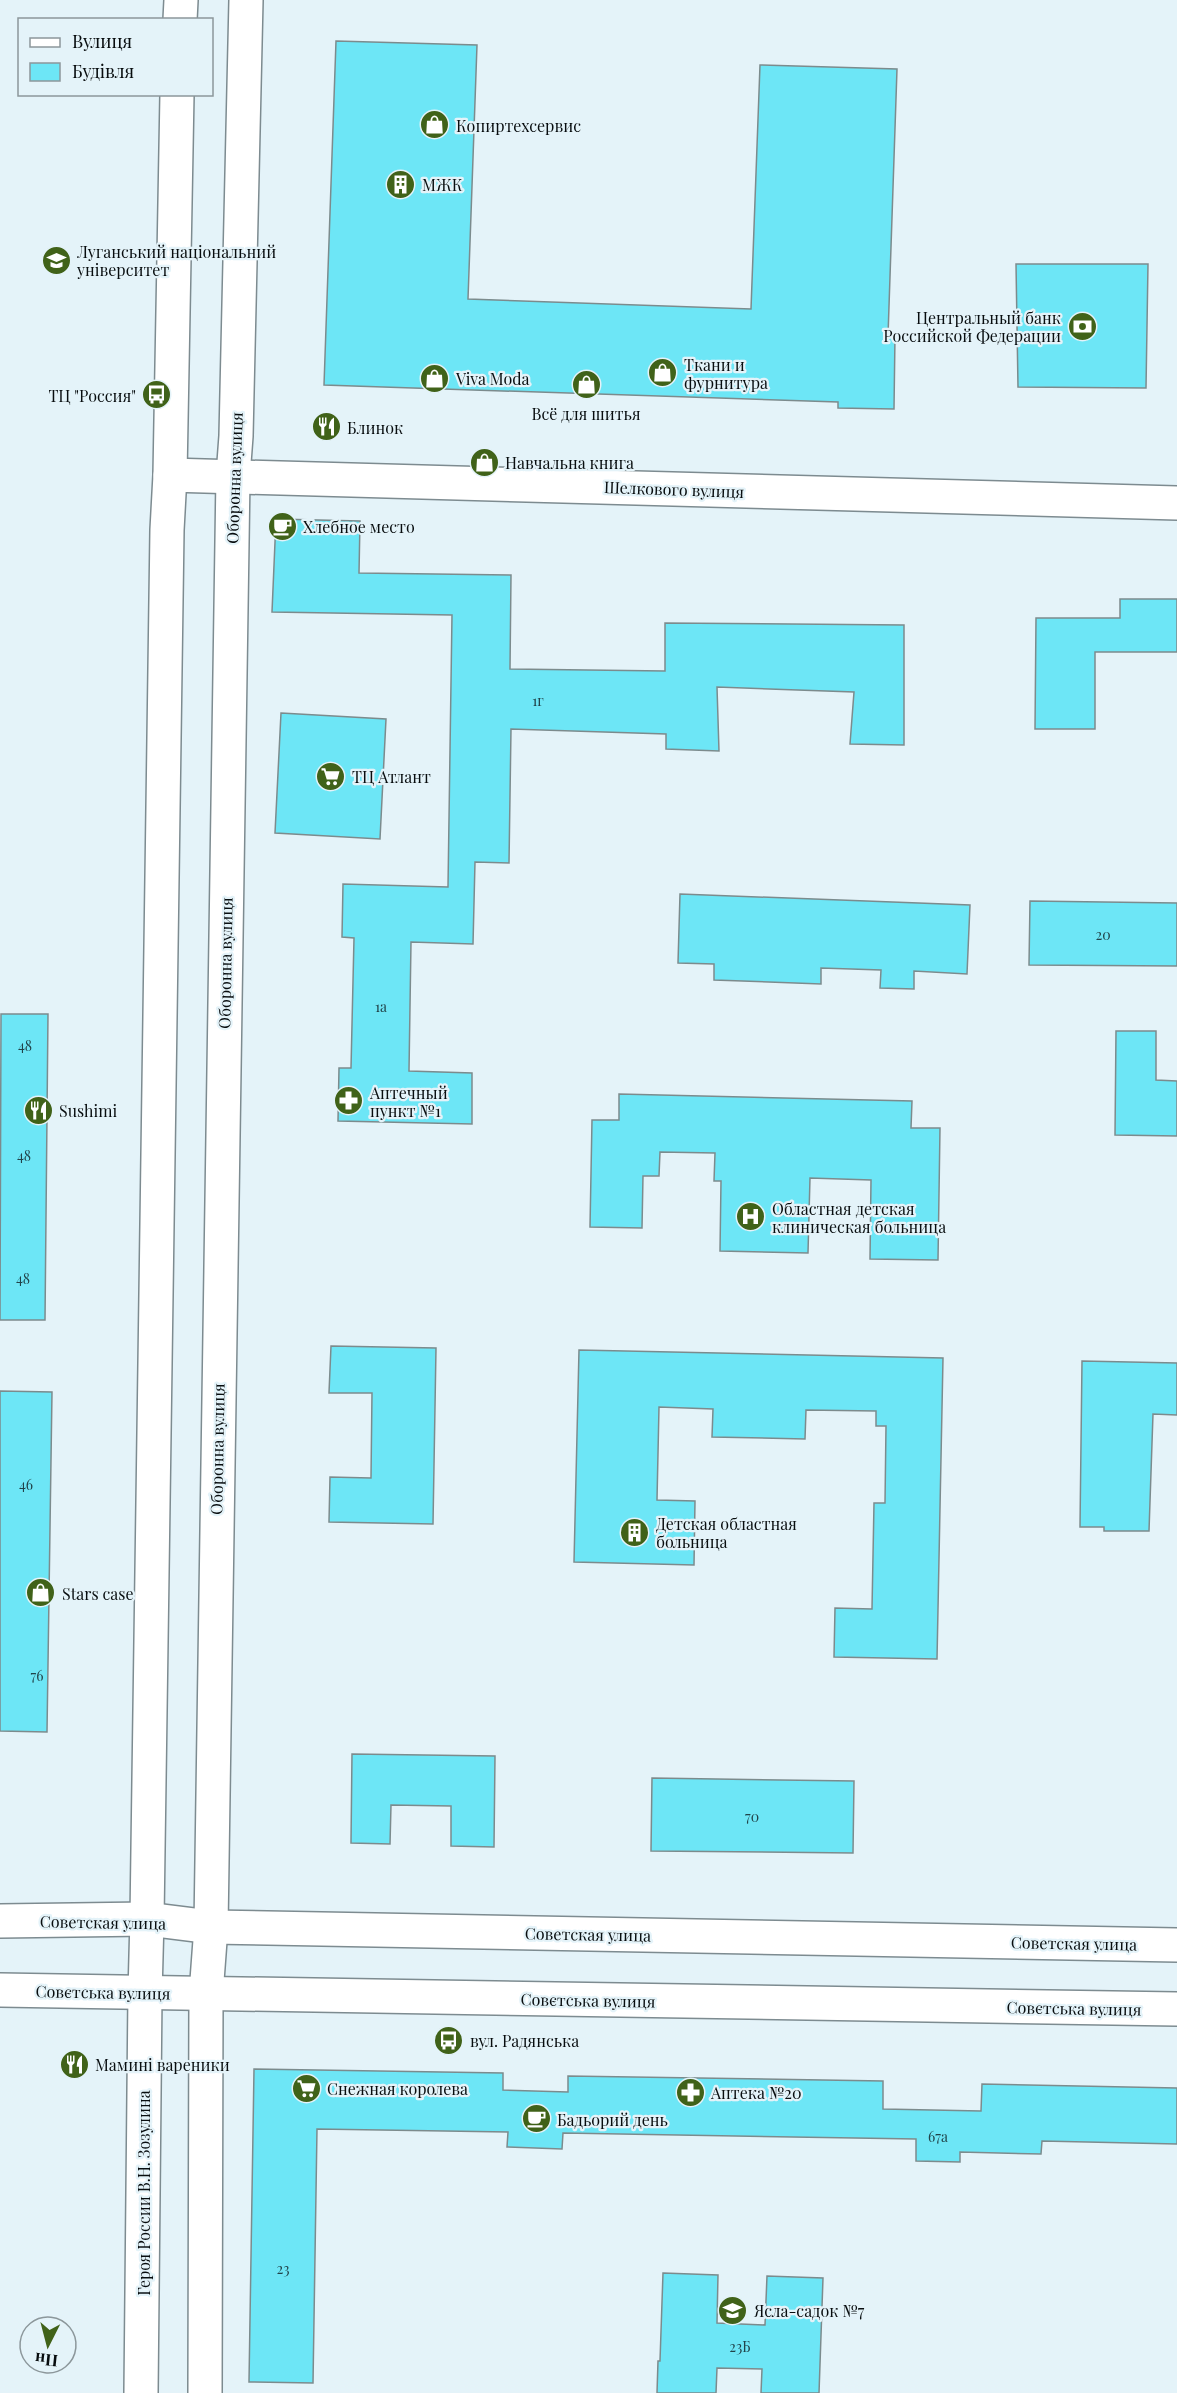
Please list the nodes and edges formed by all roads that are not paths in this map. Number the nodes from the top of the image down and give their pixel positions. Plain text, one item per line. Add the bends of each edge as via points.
1 (181, 0) edge
2 (246, 0) edge
3 (180, 18) edge
4 (177, 96) edge
5 (170, 475) junction
6 (233, 476) junction
7 (1177, 503) edge
8 (147, 1919) junction
9 (0, 1921) edge
10 (211, 1927) junction
11 (1177, 1945) edge
12 (0, 1990) edge
13 (145, 1993) junction
14 (206, 1994) junction
15 (1177, 2009) edge
16 (141, 2393) edge
17 (205, 2393) edge

1 - 3 main road
2 - 6 main road, Оборонна вулиця
4 - 5 main road
5 - 6 main road, Шелкового вулиця
5 - 8 main road
6 - 7 main road, Шелкового вулиця
6 - 10 main road, Оборонна вулиця
8 - 9 main road, Советская улица
8 - 10 main road, Советская улица
8 - 13 main road, Героя России В.Н. Зозулина
10 - 11 main road, Советская улица
10 - 14 main road, Оборонна вулиця
12 - 13 main road, Совєтська вулиця
13 - 14 main road, Совєтська вулиця
13 - 16 main road, Героя России В.Н. Зозулина
14 - 15 main road, Совєтська вулиця
14 - 17 main road

